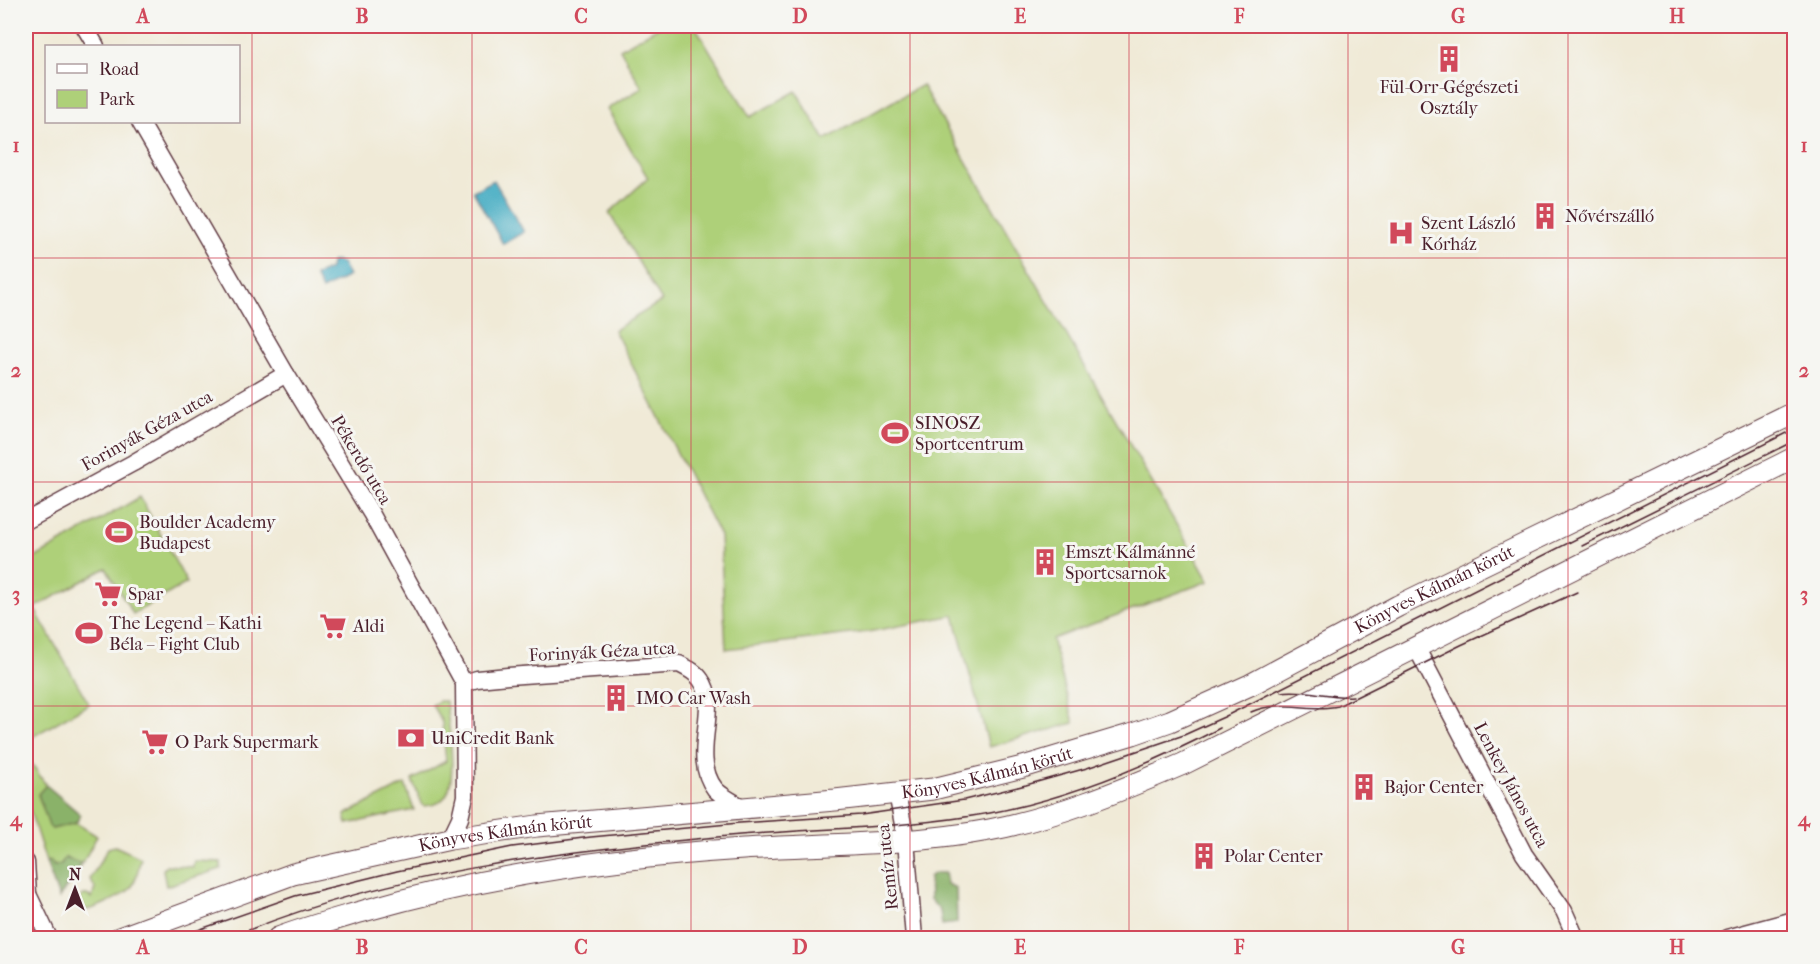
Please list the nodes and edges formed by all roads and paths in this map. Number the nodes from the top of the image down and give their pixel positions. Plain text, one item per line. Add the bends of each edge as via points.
1 (84, 26) edge
2 (95, 45) edge
3 (141, 123) edge
4 (286, 374) junction
5 (1794, 413) edge
6 (1794, 458) edge
7 (26, 521) edge
8 (1416, 647) junction
9 (464, 683) junction
10 (897, 793) junction
11 (742, 807) junction
12 (450, 839) junction
13 (906, 840) junction
14 (26, 862) edge
15 (27, 892) edge
16 (1794, 920) edge
17 (48, 939) edge
18 (119, 939) edge
19 (278, 939) edge
20 (914, 939) edge
21 (1576, 939) edge
22 (1727, 939) edge

1 - 2 street
3 - 4 street, Pékerdő utca
4 - 7 street, Forinyák Géza utca
4 - 9 street, Pékerdő utca via 371,513
5 - 10 main road, Könyves Kálmán körút via 1398,606 1250,685 1170,721 1003,773
6 - 8 main road
8 - 13 main road via 1184,765 1104,798 992,829
8 - 21 street, Lenkey János utca via 1532,867 1564,911
9 - 11 street, Forinyák Géza utca via 508,676 679,664 703,681 708,698 704,763 709,778 716,791
9 - 12 street, Pékerdő utca via 465,796
10 - 11 main road, Könyves Kálmán körút
10 - 13 street, Remíz utca
11 - 12 main road, Könyves Kálmán körút via 537,826
12 - 18 main road, Könyves Kálmán körút via 293,874
13 - 19 main road via 742,849 583,864 443,889
13 - 20 street, Remíz utca
14 - 15 street
15 - 17 street
16 - 22 street

